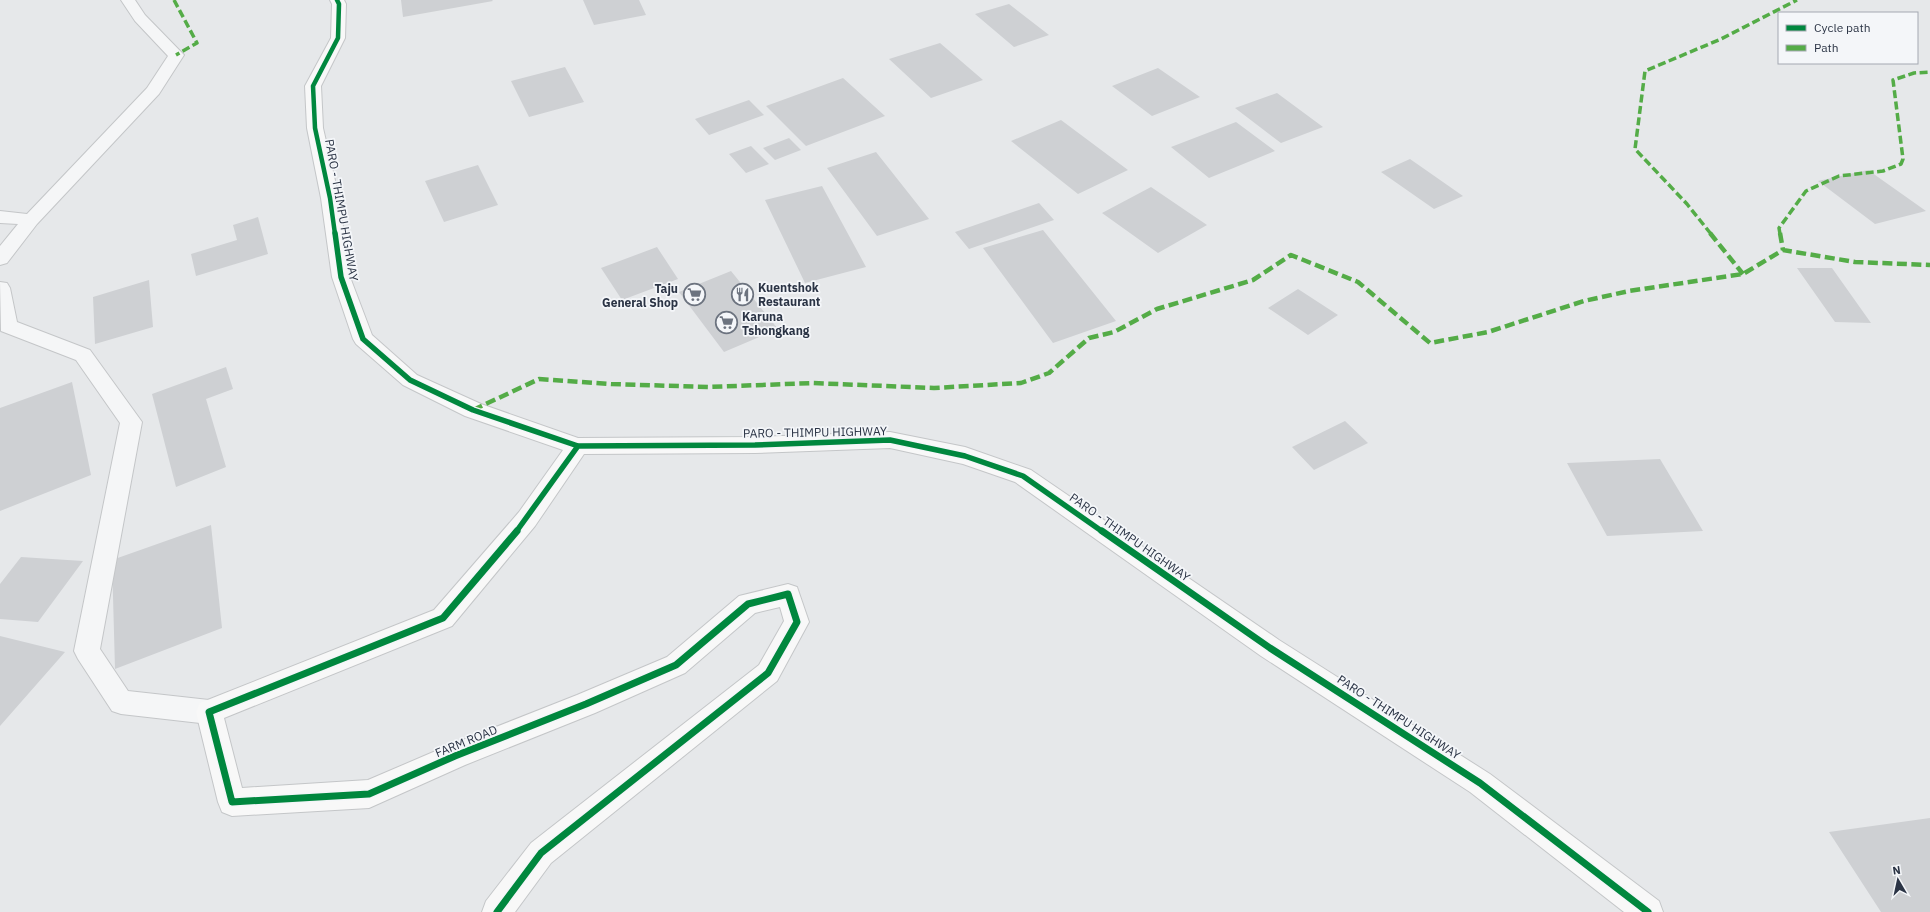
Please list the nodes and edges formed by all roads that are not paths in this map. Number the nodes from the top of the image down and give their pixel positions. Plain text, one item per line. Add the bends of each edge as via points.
1 (128, 0) edge
2 (337, 0) edge
3 (0, 217) edge
4 (31, 220) junction
5 (0, 259) edge
6 (0, 288) edge
7 (578, 446) junction
8 (209, 712) junction
9 (497, 912) edge
10 (1648, 912) edge

1 - 4 street via 140,18 176,55 153,91
2 - 7 street, PARO - THIMPU HIGHWAY via 338,38 313,86 315,128 330,198 341,277 363,339 410,380 473,410
3 - 4 street
4 - 5 street
6 - 8 street via 8,326 83,355 130,422 87,651 121,702
7 - 8 street via 527,519 443,618
7 - 10 street, PARO - THIMPU HIGHWAY via 755,445 890,440 965,456 1023,476 1270,648 1480,783
8 - 9 street, FARM ROAD via 232,802 369,794 676,665 748,604 788,594 797,622 768,673 541,853

